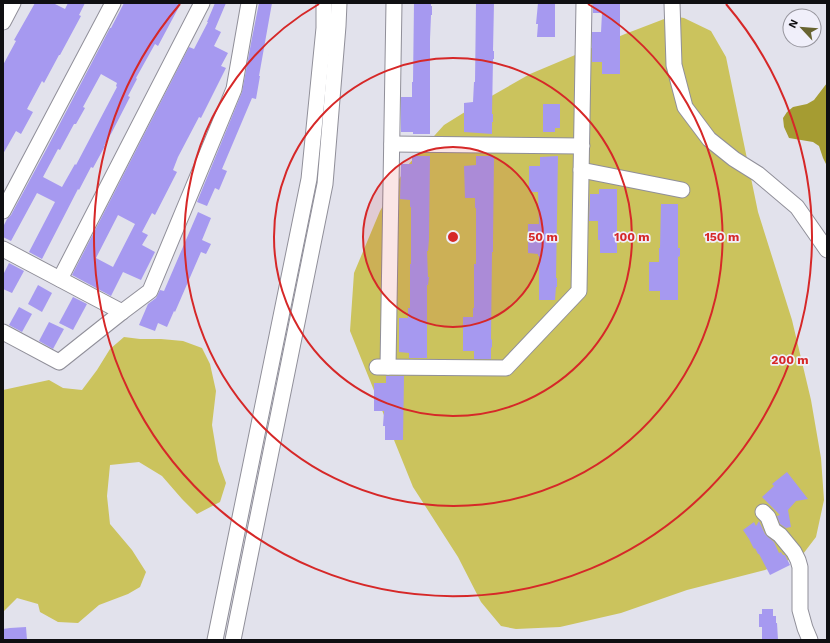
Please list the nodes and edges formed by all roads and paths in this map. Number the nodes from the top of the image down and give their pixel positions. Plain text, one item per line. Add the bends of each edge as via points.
1 (13, 3) edge
2 (113, 3) edge
3 (202, 3) edge
4 (249, 3) edge
5 (324, 3) edge
6 (338, 3) edge
7 (394, 3) edge
8 (584, 3) edge
9 (672, 3) edge
10 (3, 22) edge
11 (392, 144) junction
12 (582, 146) junction
13 (582, 170) junction
14 (682, 190) dead end
15 (3, 210) edge
16 (3, 249) edge
17 (827, 250) edge
18 (60, 279) junction
19 (122, 312) junction
20 (3, 332) edge
21 (763, 512) dead end
22 (215, 640) edge
23 (233, 640) edge
24 (810, 640) edge

1 - 10 street
2 - 15 street
3 - 18 street
4 - 19 street via 234,89 150,291
5 - 22 street via 324,28 308,179
6 - 23 street via 325,184
7 - 11 street
8 - 12 street
9 - 17 street via 674,65 685,107 709,139 758,174 797,207
11 - 12 street
11 - 13 street via 383,367 506,368 579,291
12 - 13 street
13 - 14 street
16 - 18 street
18 - 19 street
19 - 20 street via 58,362
21 - 24 street via 773,530 780,535 798,560 800,610

